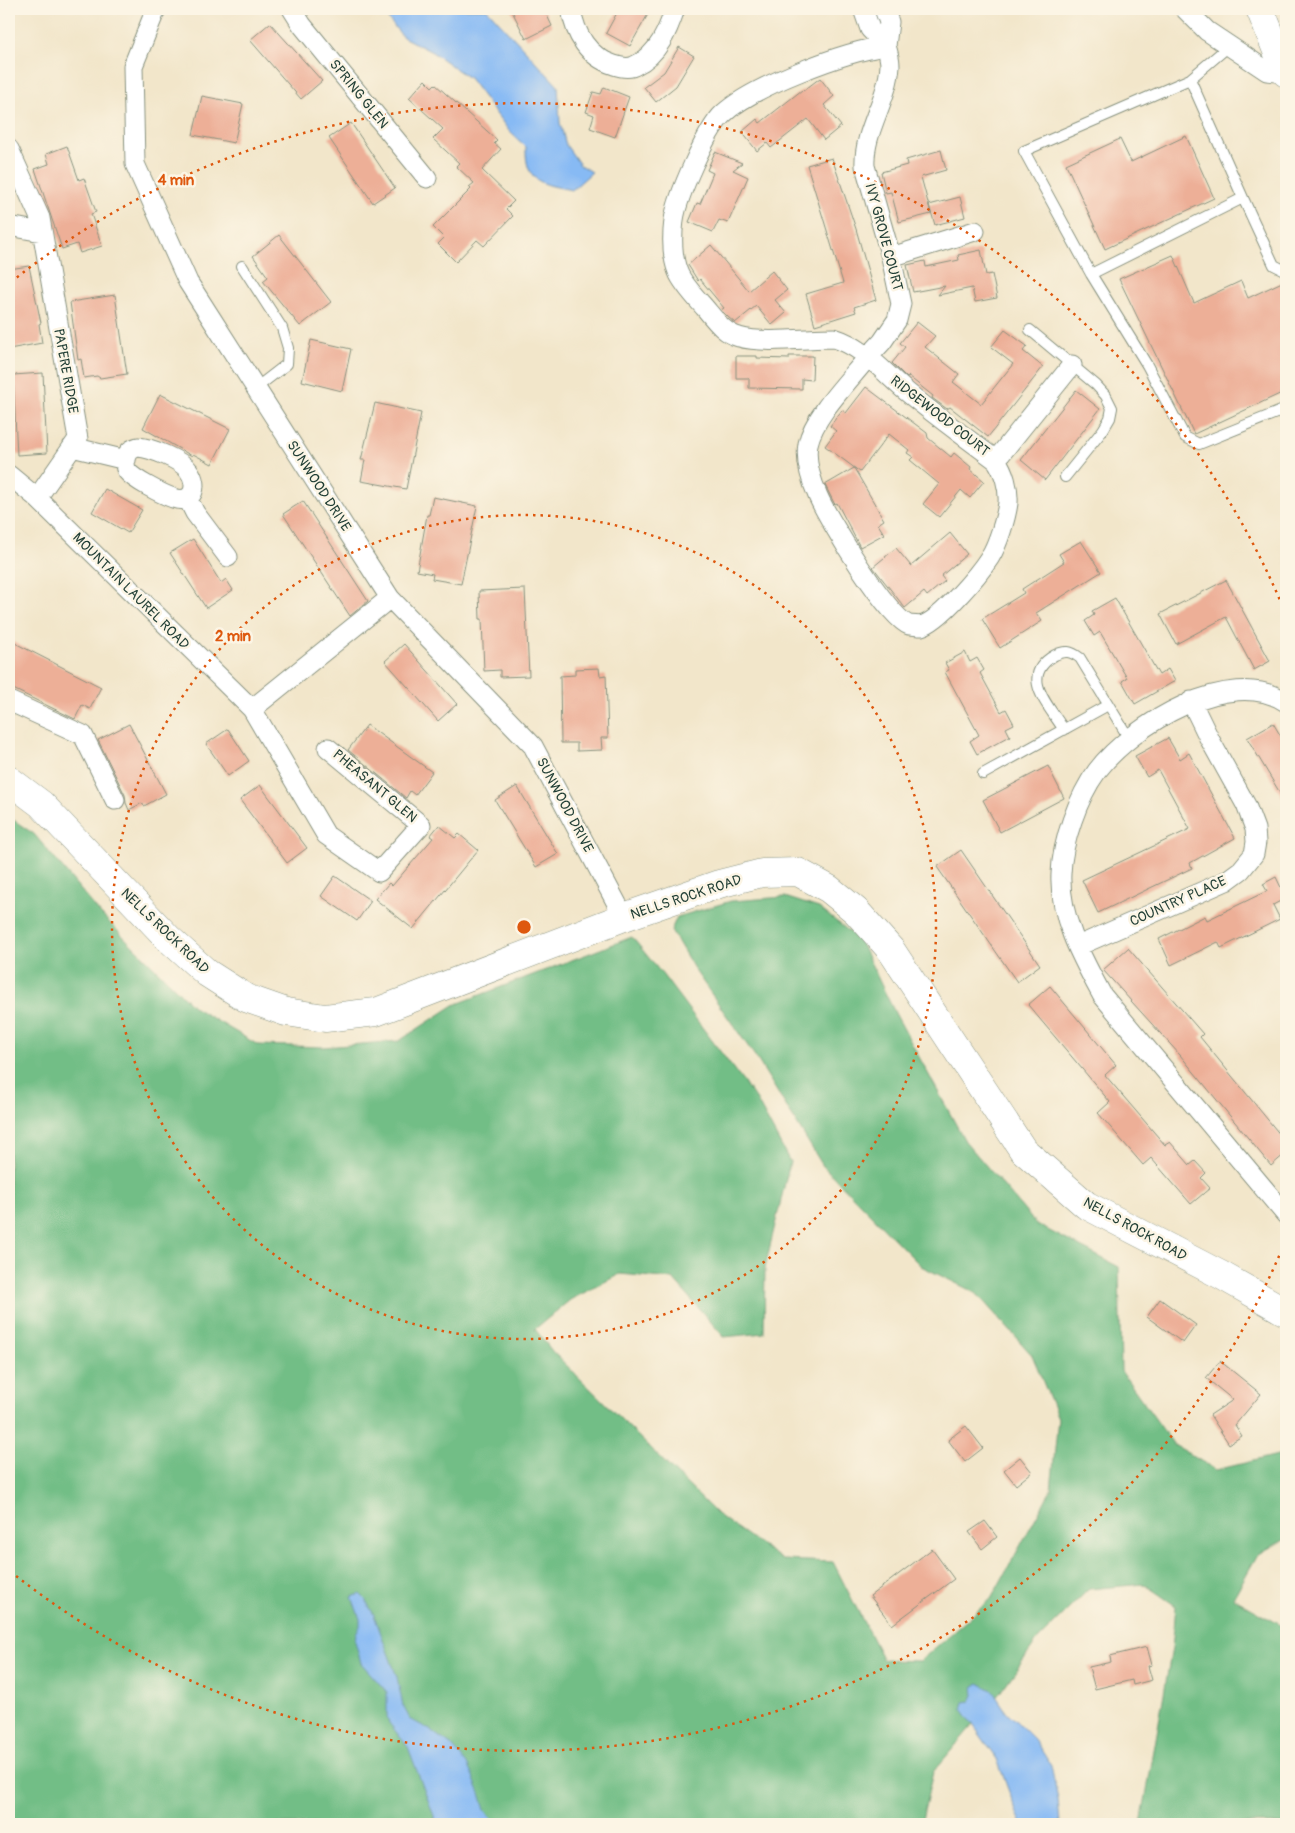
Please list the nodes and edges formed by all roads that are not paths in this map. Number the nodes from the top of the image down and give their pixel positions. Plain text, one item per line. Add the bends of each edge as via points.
1 (156, 9) edge
2 (292, 9) edge
3 (571, 9) edge
4 (675, 9) edge
5 (863, 9) edge
6 (884, 9) edge
7 (1185, 9) edge
8 (1260, 9) edge
9 (886, 46) junction
10 (1229, 46) junction
11 (1286, 73) edge
12 (1190, 80) junction
13 (9, 149) edge
14 (428, 178) dead end
15 (1243, 198) junction
16 (9, 226) edge
17 (975, 231) dead end
18 (42, 232) junction
19 (891, 257) junction
20 (242, 266) dead end
21 (1286, 271) edge
22 (1091, 274) junction
23 (1030, 330) dead end
24 (868, 357) junction
25 (1072, 365) junction
26 (256, 388) junction
27 (1286, 409) edge
28 (72, 447) junction
29 (126, 460) junction
30 (996, 460) junction
31 (9, 475) edge
32 (1066, 477) dead end
33 (37, 498) junction
34 (188, 499) junction
35 (228, 557) dead end
36 (390, 598) junction
37 (9, 701) edge
38 (1191, 701) junction
39 (1286, 702) edge
40 (1108, 705) junction
41 (252, 709) junction
42 (1064, 730) junction
43 (1130, 740) junction
44 (328, 748) dead end
45 (983, 774) dead end
46 (9, 780) edge
47 (115, 800) dead end
48 (421, 825) joint
49 (624, 917) junction
50 (1078, 946) junction
51 (1286, 1214) edge
52 (1286, 1312) edge

1 - 26 street, SUNWOOD DRIVE via 133,66 135,164 188,282
2 - 14 street, SPRING GLEN
3 - 4 street via 585,44 607,63 627,67 647,58 660,44
5 - 9 street via 870,29
6 - 9 street, IVY GROVE COURT via 889,22
7 - 10 street via 1206,31
8 - 11 main road
9 - 19 street, IVY GROVE COURT via 890,64 886,87 864,152 865,166
9 - 24 street via 869,48 821,64 738,101 721,115 708,134 688,176 674,218 673,242 678,274 730,334 758,340 834,338 858,348
10 - 11 street via 1267,71
10 - 12 lane
12 - 15 lane
12 - 22 lane via 1024,150
13 - 18 street, PAPERE RIDGE via 40,218
15 - 21 lane via 1274,264
15 - 22 lane
16 - 18 street
17 - 19 street
18 - 28 street, PAPERE RIDGE via 78,439
19 - 24 street, IVY GROVE COURT via 901,304 897,320
20 - 26 lane via 282,328 288,348 287,364
22 - 27 lane via 1148,365 1185,437 1199,444
23 - 25 lane
24 - 30 street, RIDGEWOOD COURT via 939,418
24 - 30 street, RIDGEWOOD COURT via 814,426 808,444 809,468 818,496 860,569 908,624 920,626 935,617 956,599 991,555 1004,523 1008,502 1002,468
25 - 30 street
25 - 32 lane via 1096,385 1112,408 1103,430
26 - 36 street, SUNWOOD DRIVE
28 - 29 street
28 - 33 street, PAPERE RIDGE
29 - 34 street via 128,471 139,480 179,500
29 - 34 street via 130,450 138,447 178,461 192,477 193,493
31 - 33 street, MOUNTAIN LAUREL ROAD
33 - 41 street, MOUNTAIN LAUREL ROAD
34 - 35 street
36 - 41 street
36 - 49 street, SUNWOOD DRIVE via 533,746
37 - 47 street via 83,735
38 - 39 street via 1234,690 1251,690 1268,693
38 - 43 street
38 - 50 street, COUNTRY PLACE via 1246,805 1255,829 1254,854 1226,881
40 - 42 lane
40 - 42 lane via 1080,658 1072,652 1056,654 1040,666 1036,677 1038,687
40 - 43 lane
41 - 48 street, MOUNTAIN LAUREL ROAD via 326,835 379,872
42 - 45 lane
43 - 50 street via 1117,749 1084,791 1068,836 1060,874 1063,908
44 - 48 street, PHEASANT GLEN
46 - 49 main road, NELLS ROCK ROAD via 41,804 168,938 207,973 246,998 286,1012 325,1018 376,1012
49 - 52 main road, NELLS ROCK ROAD via 762,872 798,872 829,890 856,911 891,950 1023,1150 1086,1205
50 - 51 street via 1102,995

